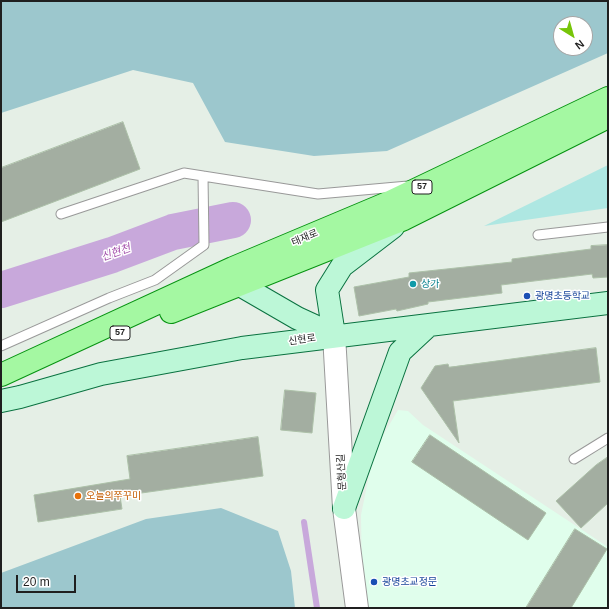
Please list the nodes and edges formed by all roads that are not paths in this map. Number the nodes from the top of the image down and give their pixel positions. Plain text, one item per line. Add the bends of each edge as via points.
1 (608, 98) edge
2 (608, 117) edge
3 (206, 176) junction
4 (428, 184) junction
5 (61, 214) dead end
6 (404, 219) junction
7 (608, 227) edge
8 (538, 236) dead end
9 (236, 277) junction
10 (608, 303) edge
11 (429, 325) junction
12 (334, 336) junction
13 (1, 346) edge
14 (1, 375) edge
15 (1, 386) edge
16 (1, 401) edge
17 (608, 438) edge
18 (574, 459) dead end
19 (344, 508) junction
20 (357, 608) edge

1 - 4 main road, 태재로 / 57
2 - 6 main road, 태재로 / 57
3 - 4 lane via 318,194
3 - 5 lane via 184,173
3 - 13 lane via 204,245 155,280
4 - 9 main road, 태재로 / 57
6 - 9 main road, 태재로 / 57
6 - 12 main road via 342,266 327,290
7 - 8 lane
9 - 12 main road via 297,318
9 - 14 main road, 태재로 / 57
9 - 15 main road, 태재로 / 57 via 139,325
10 - 11 main road, 신현로
11 - 12 main road, 신현로
11 - 19 main road via 400,352
12 - 16 main road, 신현로 via 242,348 101,374
12 - 19 street, 문형산길
17 - 18 lane
19 - 20 street, 문형산길

